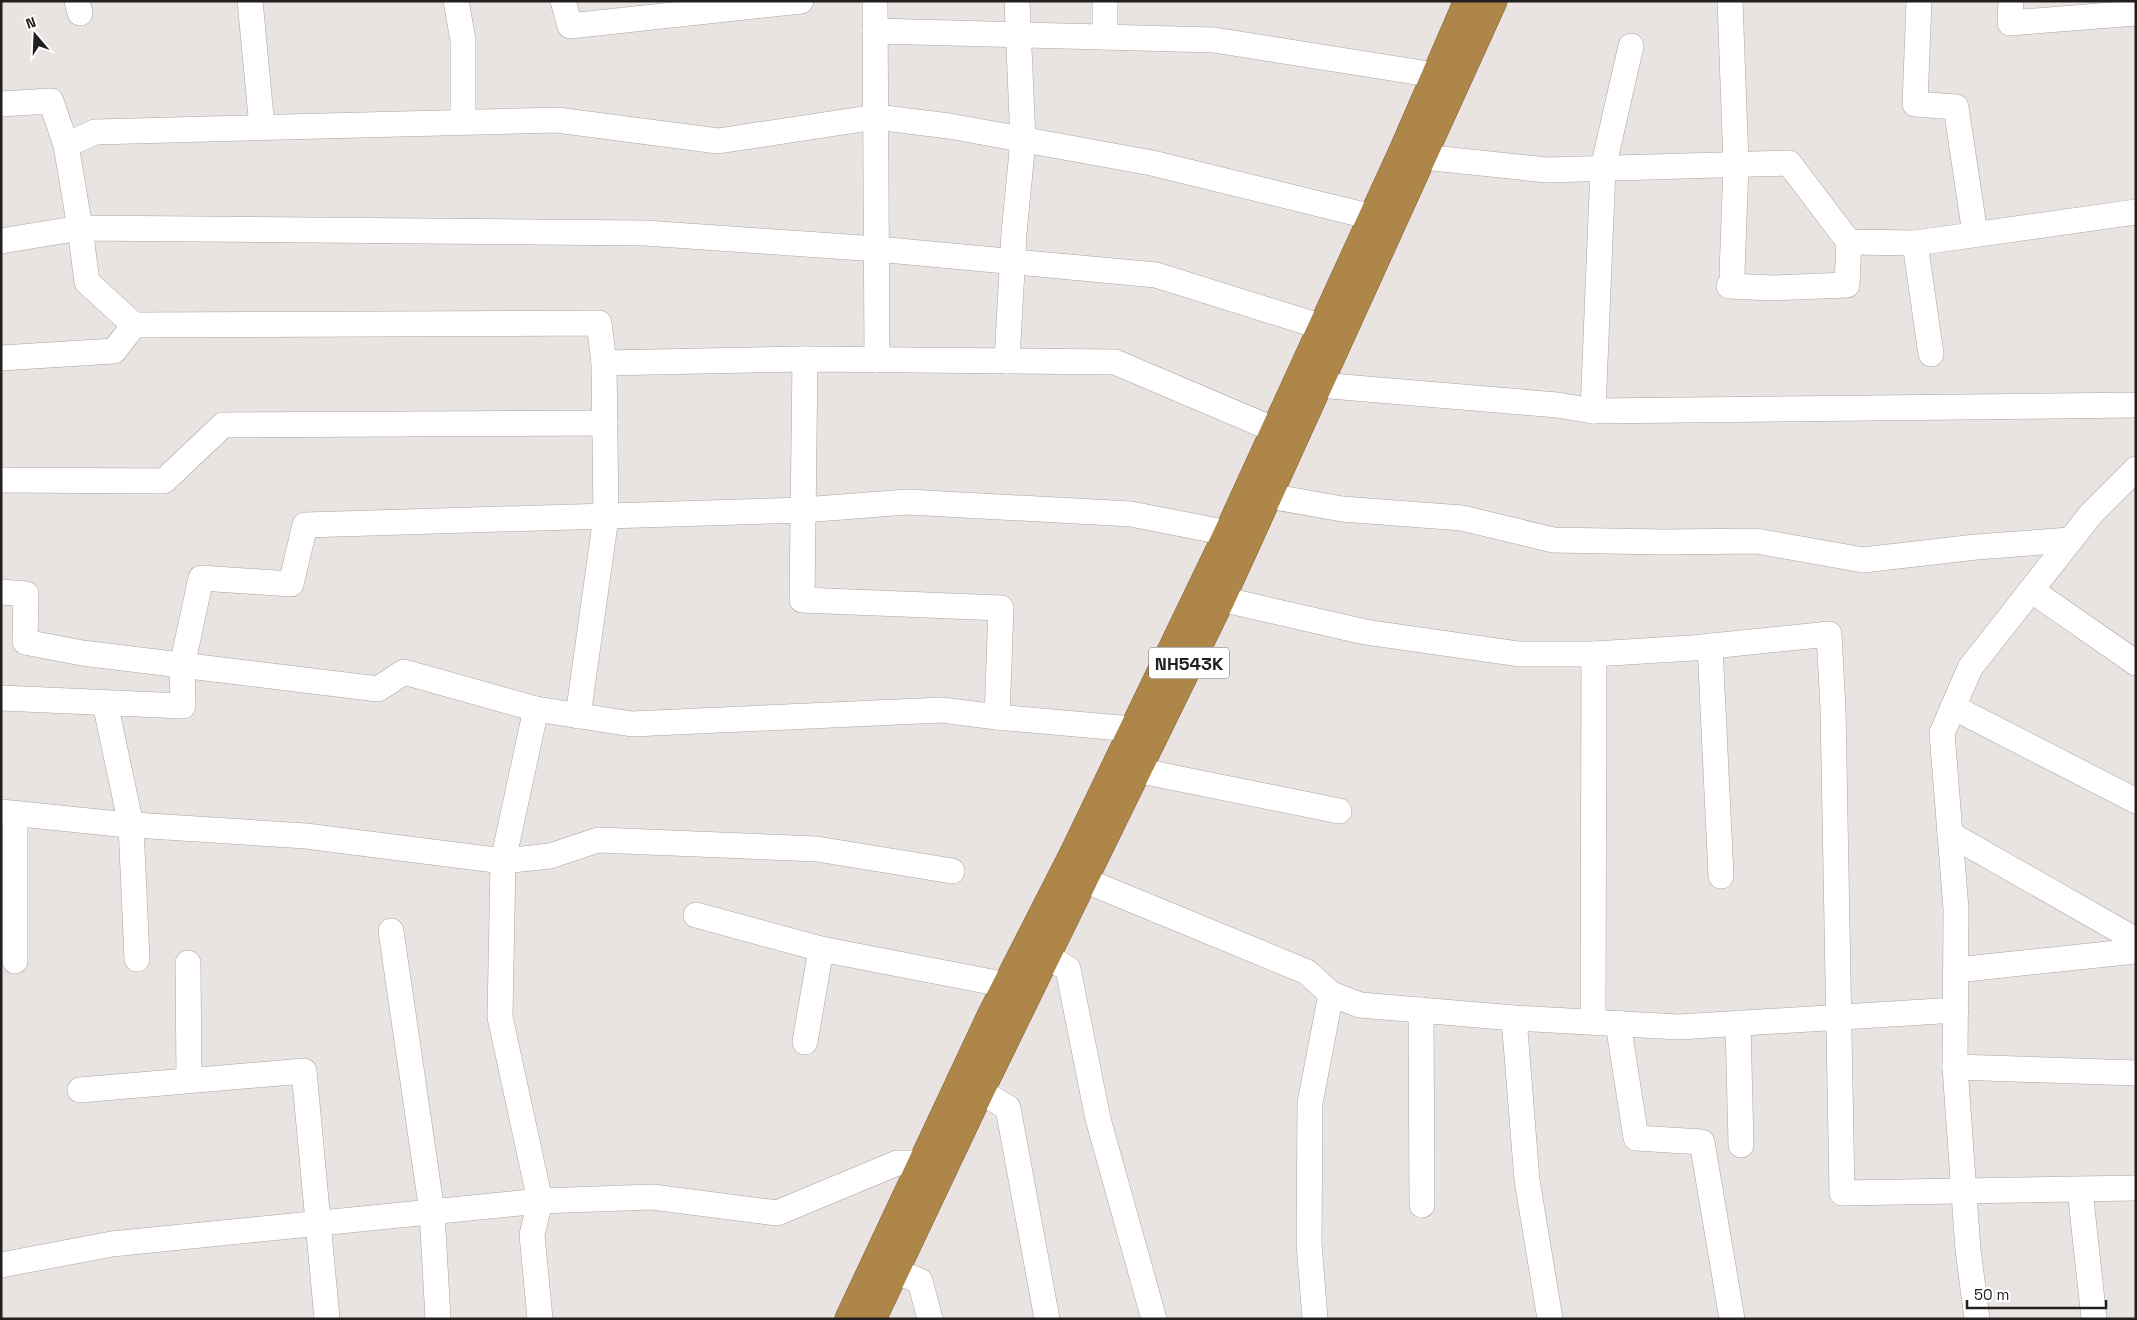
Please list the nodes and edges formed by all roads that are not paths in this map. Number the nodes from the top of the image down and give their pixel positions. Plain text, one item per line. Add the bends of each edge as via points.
1 (250, 1) edge
2 (456, 1) edge
3 (563, 1) edge
4 (801, 1) edge
5 (875, 1) edge
6 (1017, 1) edge
7 (1105, 1) edge
8 (1468, 1) edge
9 (1494, 1) edge
10 (1730, 1) edge
11 (1919, 1) edge
12 (2011, 1) edge
13 (2136, 13) edge
14 (875, 31) junction
15 (1018, 35) junction
16 (1105, 37) junction
17 (1631, 46) dead end
18 (1435, 75) junction
19 (1, 104) edge
20 (876, 117) junction
21 (462, 122) junction
22 (262, 127) junction
23 (1023, 141) junction
24 (66, 145) junction
25 (1413, 154) junction
26 (1736, 164) junction
27 (1603, 168) junction
28 (2136, 212) edge
29 (1382, 221) junction
30 (80, 228) junction
31 (1975, 234) junction
32 (1, 241) edge
33 (1849, 242) junction
34 (1915, 243) junction
35 (876, 249) junction
36 (1012, 262) junction
37 (134, 325) junction
38 (1322, 327) junction
39 (1931, 354) dead end
40 (1, 358) edge
41 (804, 359) junction
42 (877, 360) junction
43 (1008, 362) junction
44 (604, 363) junction
45 (1319, 385) junction
46 (2136, 404) edge
47 (1593, 411) junction
48 (605, 423) junction
49 (1285, 435) junction
50 (2136, 469) edge
51 (1, 480) edge
52 (1269, 496) junction
53 (803, 510) junction
54 (606, 517) junction
55 (1228, 533) junction
56 (2070, 540) junction
57 (2030, 590) junction
58 (1, 592) edge
59 (1221, 600) junction
60 (1710, 646) junction
61 (1594, 654) junction
62 (2136, 663) edge
63 (182, 666) junction
64 (1, 698) edge
65 (105, 703) junction
66 (1953, 707) junction
67 (536, 709) junction
68 (578, 716) junction
69 (997, 717) junction
70 (1132, 728) junction
71 (1136, 770) junction
72 (2136, 801) edge
73 (1339, 811) dead end
74 (8, 813) edge
75 (131, 825) junction
76 (1950, 834) junction
77 (503, 861) junction
78 (952, 870) dead end
79 (1074, 875) junction
80 (1721, 876) dead end
81 (696, 915) dead end
82 (391, 931) dead end
83 (2136, 940) edge
84 (821, 949) junction
85 (2136, 951) edge
86 (1047, 956) junction
87 (138, 959) dead end
88 (15, 961) dead end
89 (188, 963) dead end
90 (1956, 970) junction
91 (1007, 985) junction
92 (1331, 994) junction
93 (1421, 1010) junction
94 (1956, 1010) junction
95 (1838, 1017) junction
96 (1514, 1018) junction
97 (1593, 1021) junction
98 (1618, 1023) junction
99 (1738, 1023) junction
100 (805, 1042) dead end
101 (1955, 1067) junction
102 (2136, 1073) edge
103 (189, 1080) junction
104 (971, 1086) junction
105 (80, 1090) dead end
106 (1741, 1145) dead end
107 (923, 1163) junction
108 (2136, 1188) edge
109 (1964, 1190) junction
110 (2080, 1190) junction
111 (540, 1201) junction
112 (1422, 1204) dead end
113 (432, 1212) junction
114 (318, 1224) junction
115 (1, 1265) edge
116 (885, 1268) junction
117 (327, 1319) edge
118 (438, 1319) edge
119 (540, 1319) edge
120 (849, 1319) edge
121 (872, 1319) edge
122 (930, 1319) edge
123 (1047, 1319) edge
124 (1154, 1319) edge
125 (1315, 1319) edge
126 (1550, 1319) edge
127 (1732, 1319) edge
128 (1977, 1319) edge
129 (2094, 1319) edge

1 - 22 street
2 - 21 street via 463,40
3 - 4 street via 570,26
5 - 14 street
6 - 15 street
7 - 16 street
8 - 18 highway, NH543K
9 - 25 highway, NH543K
10 - 26 street
11 - 31 street via 1915,104 1956,107
12 - 13 street via 2010,22
14 - 15 street
14 - 20 street
15 - 16 street
15 - 23 street
16 - 18 street via 1214,40
17 - 27 street
18 - 25 highway, NH543K
19 - 24 street via 51,101
20 - 21 street via 718,140 557,120
20 - 23 street via 949,126
20 - 35 street
21 - 22 street
22 - 24 street via 95,132
23 - 29 street via 1152,164
23 - 36 street
24 - 30 street
25 - 27 street via 1547,170
25 - 29 highway, NH543K
26 - 27 street
26 - 33 street via 1789,163
26 - 33 street via 1730,280 1773,288 1847,285
27 - 47 street
28 - 31 street
29 - 38 highway, NH543K
29 - 45 highway, NH543K
30 - 32 street
30 - 35 street via 645,234
30 - 37 street via 87,282
31 - 34 street
33 - 34 street
34 - 39 street
35 - 36 street
35 - 42 street
36 - 38 street via 1156,275
36 - 43 street
37 - 40 street via 114,351
37 - 44 street via 599,323
38 - 49 highway, NH543K
41 - 42 street
41 - 44 street
41 - 53 street
42 - 43 street
43 - 49 street via 1115,362
44 - 48 street
45 - 47 street via 1557,405
45 - 49 highway, NH543K
46 - 47 street
48 - 51 street via 223,425 164,481
48 - 54 street
49 - 52 highway, NH543K
49 - 55 highway, NH543K
50 - 56 street
52 - 56 street via 1342,509 1462,518 1553,540 1756,541 1863,560
52 - 59 highway, NH543K
53 - 54 street
53 - 55 street via 907,502 1131,514
53 - 69 street via 802,600 1001,608
54 - 63 street via 305,526 291,584 201,578
54 - 68 street
55 - 70 highway, NH543K
56 - 57 street
57 - 62 street
57 - 66 street via 1970,668
58 - 63 street via 26,594 25,642
59 - 61 street via 1365,632 1519,654
59 - 71 highway, NH543K
60 - 61 street
60 - 80 street
60 - 95 street via 1829,634
61 - 97 street
63 - 65 street via 182,706
63 - 67 street via 378,690 404,672
64 - 65 street
65 - 75 street
66 - 72 street
66 - 76 street via 1942,733
67 - 68 street
67 - 77 street
68 - 69 street via 632,724 942,710
69 - 70 street
70 - 79 highway, NH543K
71 - 73 street
71 - 79 highway, NH543K
74 - 75 street
74 - 88 street
75 - 77 street via 306,836
75 - 87 street
76 - 83 street
76 - 90 street via 1956,909
77 - 78 street via 550,856 598,840 817,849
77 - 111 street via 500,1017
79 - 86 highway, NH543K
79 - 91 highway, NH543K
79 - 92 street via 1307,972
81 - 84 street
82 - 113 street
84 - 91 street
84 - 100 street
85 - 90 street
86 - 104 highway, NH543K
86 - 124 street via 1068,969 1098,1119
89 - 103 street
90 - 94 street
91 - 104 highway, NH543K
92 - 93 street via 1360,1006
92 - 125 street via 1310,1103 1309,1243
93 - 96 street
93 - 112 street
94 - 95 street
94 - 101 street
95 - 99 street
95 - 109 street via 1842,1193
96 - 97 street
96 - 126 street via 1527,1180
97 - 98 street
98 - 99 street via 1679,1027
98 - 127 street via 1636,1138 1702,1142
99 - 106 street
101 - 102 street
101 - 109 street
103 - 105 street
103 - 114 street via 304,1071
104 - 107 highway, NH543K
104 - 116 highway, NH543K
104 - 123 street via 1008,1108
107 - 111 street via 897,1163 777,1213 652,1197
107 - 116 highway, NH543K
108 - 110 street
109 - 110 street
109 - 128 street
110 - 129 street
111 - 113 street
111 - 119 street via 532,1235
113 - 114 street
113 - 118 street
114 - 115 street via 112,1244
114 - 117 street
116 - 120 highway, NH543K
116 - 121 highway, NH543K
116 - 122 street via 920,1282

